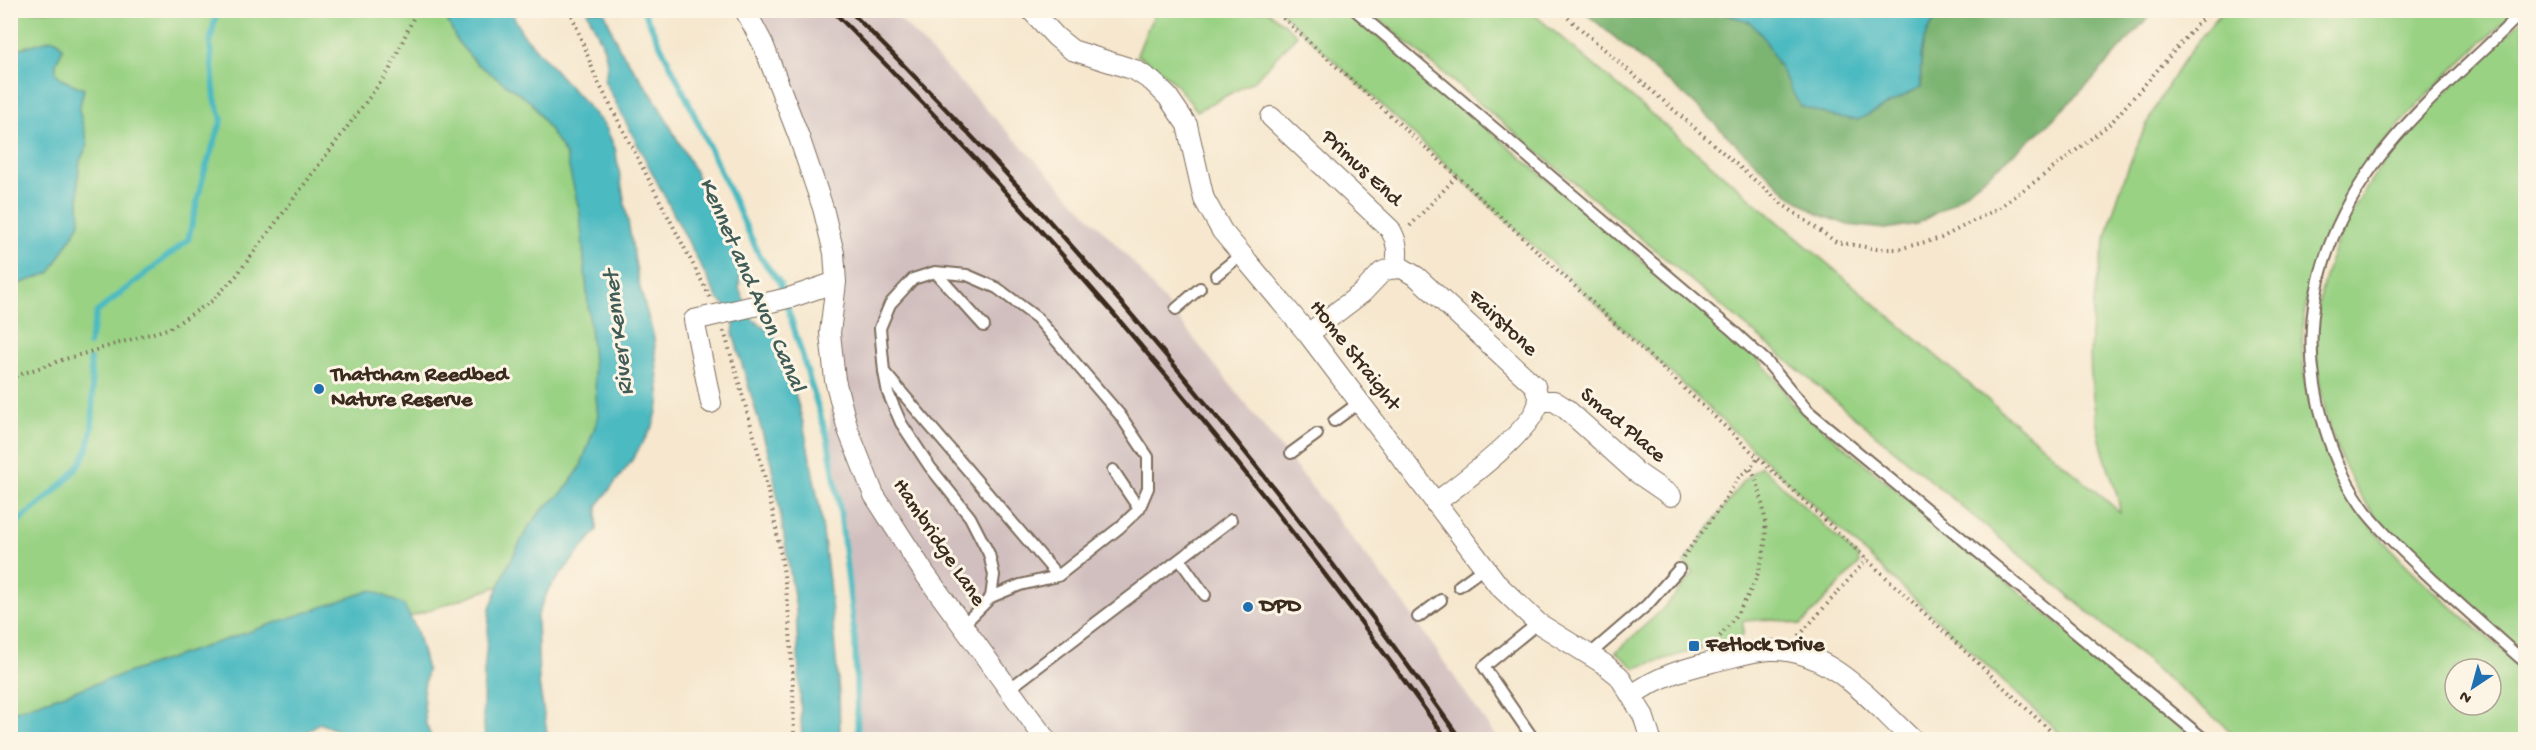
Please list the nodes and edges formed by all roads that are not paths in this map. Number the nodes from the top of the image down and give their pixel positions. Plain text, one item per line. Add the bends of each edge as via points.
1 (745, 10) edge
2 (1031, 10) edge
3 (1354, 10) edge
4 (2524, 10) edge
5 (1271, 117) dead end
6 (1242, 254) junction
7 (1396, 267) junction
8 (935, 272) junction
9 (1216, 275) dead end
10 (836, 282) junction
11 (1200, 288) dead end
12 (1176, 309) dead end
13 (984, 326) dead end
14 (1308, 334) junction
15 (884, 372) junction
16 (1539, 401) junction
17 (1360, 402) junction
18 (711, 403) dead end
19 (1334, 421) dead end
20 (1317, 434) dead end
21 (1291, 453) dead end
22 (1113, 470) dead end
23 (1671, 496) dead end
24 (1435, 502) junction
25 (1139, 509) junction
26 (1231, 520) dead end
27 (1180, 560) junction
28 (1485, 567) junction
29 (1679, 569) road end
30 (1058, 576) junction
31 (1459, 586) dead end
32 (1204, 596) dead end
33 (991, 597) junction
34 (1441, 600) dead end
35 (1418, 617) dead end
36 (1538, 623) junction
37 (963, 625) junction
38 (1589, 655) junction
39 (2526, 663) edge
40 (1009, 689) junction
41 (1633, 695) junction
42 (1046, 740) edge
43 (1534, 740) edge
44 (1651, 740) edge
45 (1913, 740) edge
46 (2205, 740) edge

1 - 10 street, Hambridge Lane via 806,157 834,253
2 - 6 street, Home Straight via 1072,50 1135,70 1168,97 1187,125 1210,213
3 - 46 lane via 1733,331 1767,362 1808,411
4 - 39 lane via 2426,104 2376,162 2343,217 2322,268 2312,306 2310,339 2312,377 2330,444 2367,513 2399,548
5 - 7 street, Primus End via 1384,223 1395,237
6 - 9 lane
6 - 14 street, Home Straight
7 - 14 street via 1382,272 1362,293
7 - 16 street, Fairstone via 1417,278 1535,386
8 - 13 lane
8 - 15 lane via 913,279 890,304 880,328
8 - 25 lane via 967,275 997,288 1045,327 1120,416 1148,456 1148,488
10 - 18 street via 694,320
10 - 37 street, Hambridge Lane via 830,333 832,359 848,430 874,495
11 - 12 lane
14 - 17 street, Home Straight
15 - 30 lane
15 - 33 lane via 901,423 970,516 989,554 994,575
16 - 23 street, Smad Place via 1565,408 1636,472
16 - 24 street via 1534,415 1495,456
17 - 19 lane
17 - 24 street, Home Straight
20 - 21 lane
22 - 25 lane
24 - 28 street, Home Straight
25 - 30 lane
26 - 27 lane
27 - 32 lane
27 - 40 lane
28 - 31 lane
28 - 36 street, Home Straight
29 - 38 lane via 1647,605
30 - 33 lane
33 - 37 lane
34 - 35 lane
36 - 38 street, Home Straight
36 - 43 lane via 1485,667
37 - 40 street, Hambridge Lane
38 - 41 street, Home Straight via 1619,676
40 - 42 street, Hambridge Lane
41 - 44 street, Home Straight
41 - 45 street via 1649,682 1749,653 1771,650 1798,654 1844,676

